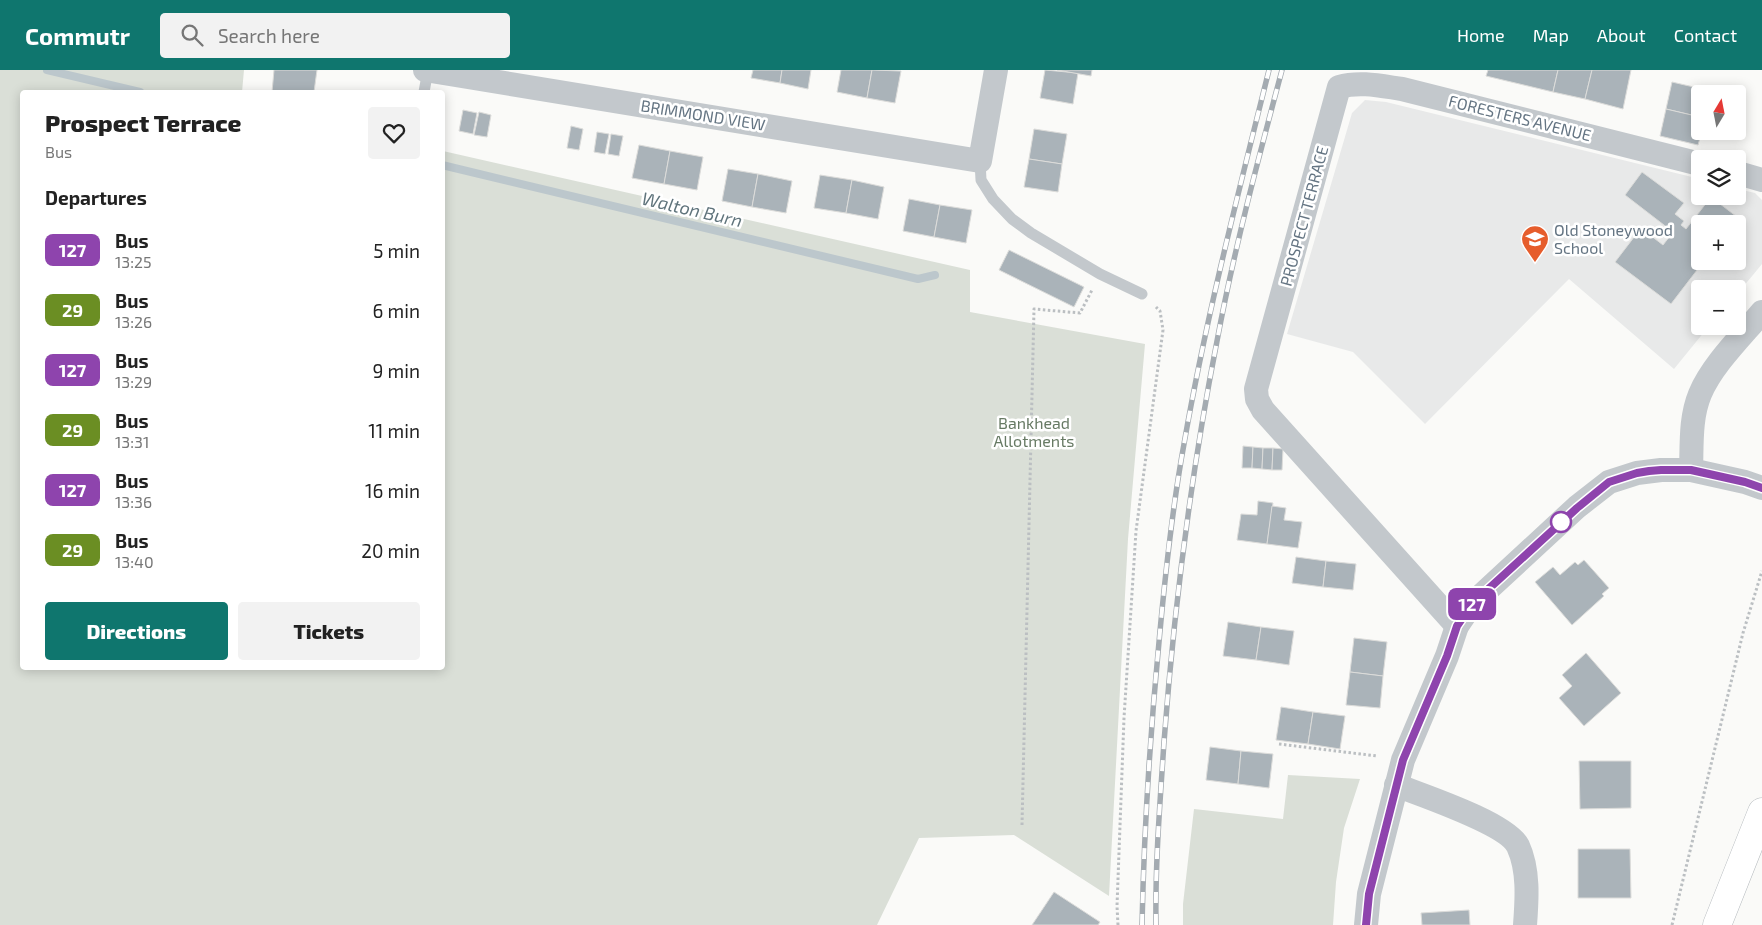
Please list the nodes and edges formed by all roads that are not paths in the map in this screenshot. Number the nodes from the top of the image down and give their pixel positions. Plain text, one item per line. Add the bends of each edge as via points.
1 (426, 70) edge
2 (996, 70) edge
3 (1339, 88) joint
4 (424, 90) edge
5 (980, 161) junction
6 (1691, 162) edge
7 (1746, 175) edge
8 (1762, 180) edge
9 (1142, 294) road end
10 (1762, 312) edge
11 (1691, 470) junction
12 (1756, 482) edge
13 (1457, 626) junction
14 (1396, 785) junction
15 (1762, 812) edge
16 (1366, 925) edge
17 (1525, 925) edge
18 (1717, 925) edge

1 - 4 lane
1 - 5 street, BRIMMOND VIEW
2 - 5 street
3 - 6 street, FORESTERS AVENUE via 1365,84 1402,89
3 - 13 street, PROSPECT TERRACE via 1256,389 1258,399 1263,410
5 - 9 lane via 980,180 1012,219 1100,274
7 - 8 street
10 - 11 street via 1718,365 1700,394 1692,428
11 - 12 street
11 - 13 street via 1637,473 1609,482 1472,604
13 - 14 street
14 - 16 street via 1369,894
14 - 17 street via 1477,818 1503,831 1517,844 1526,875
15 - 18 main road

